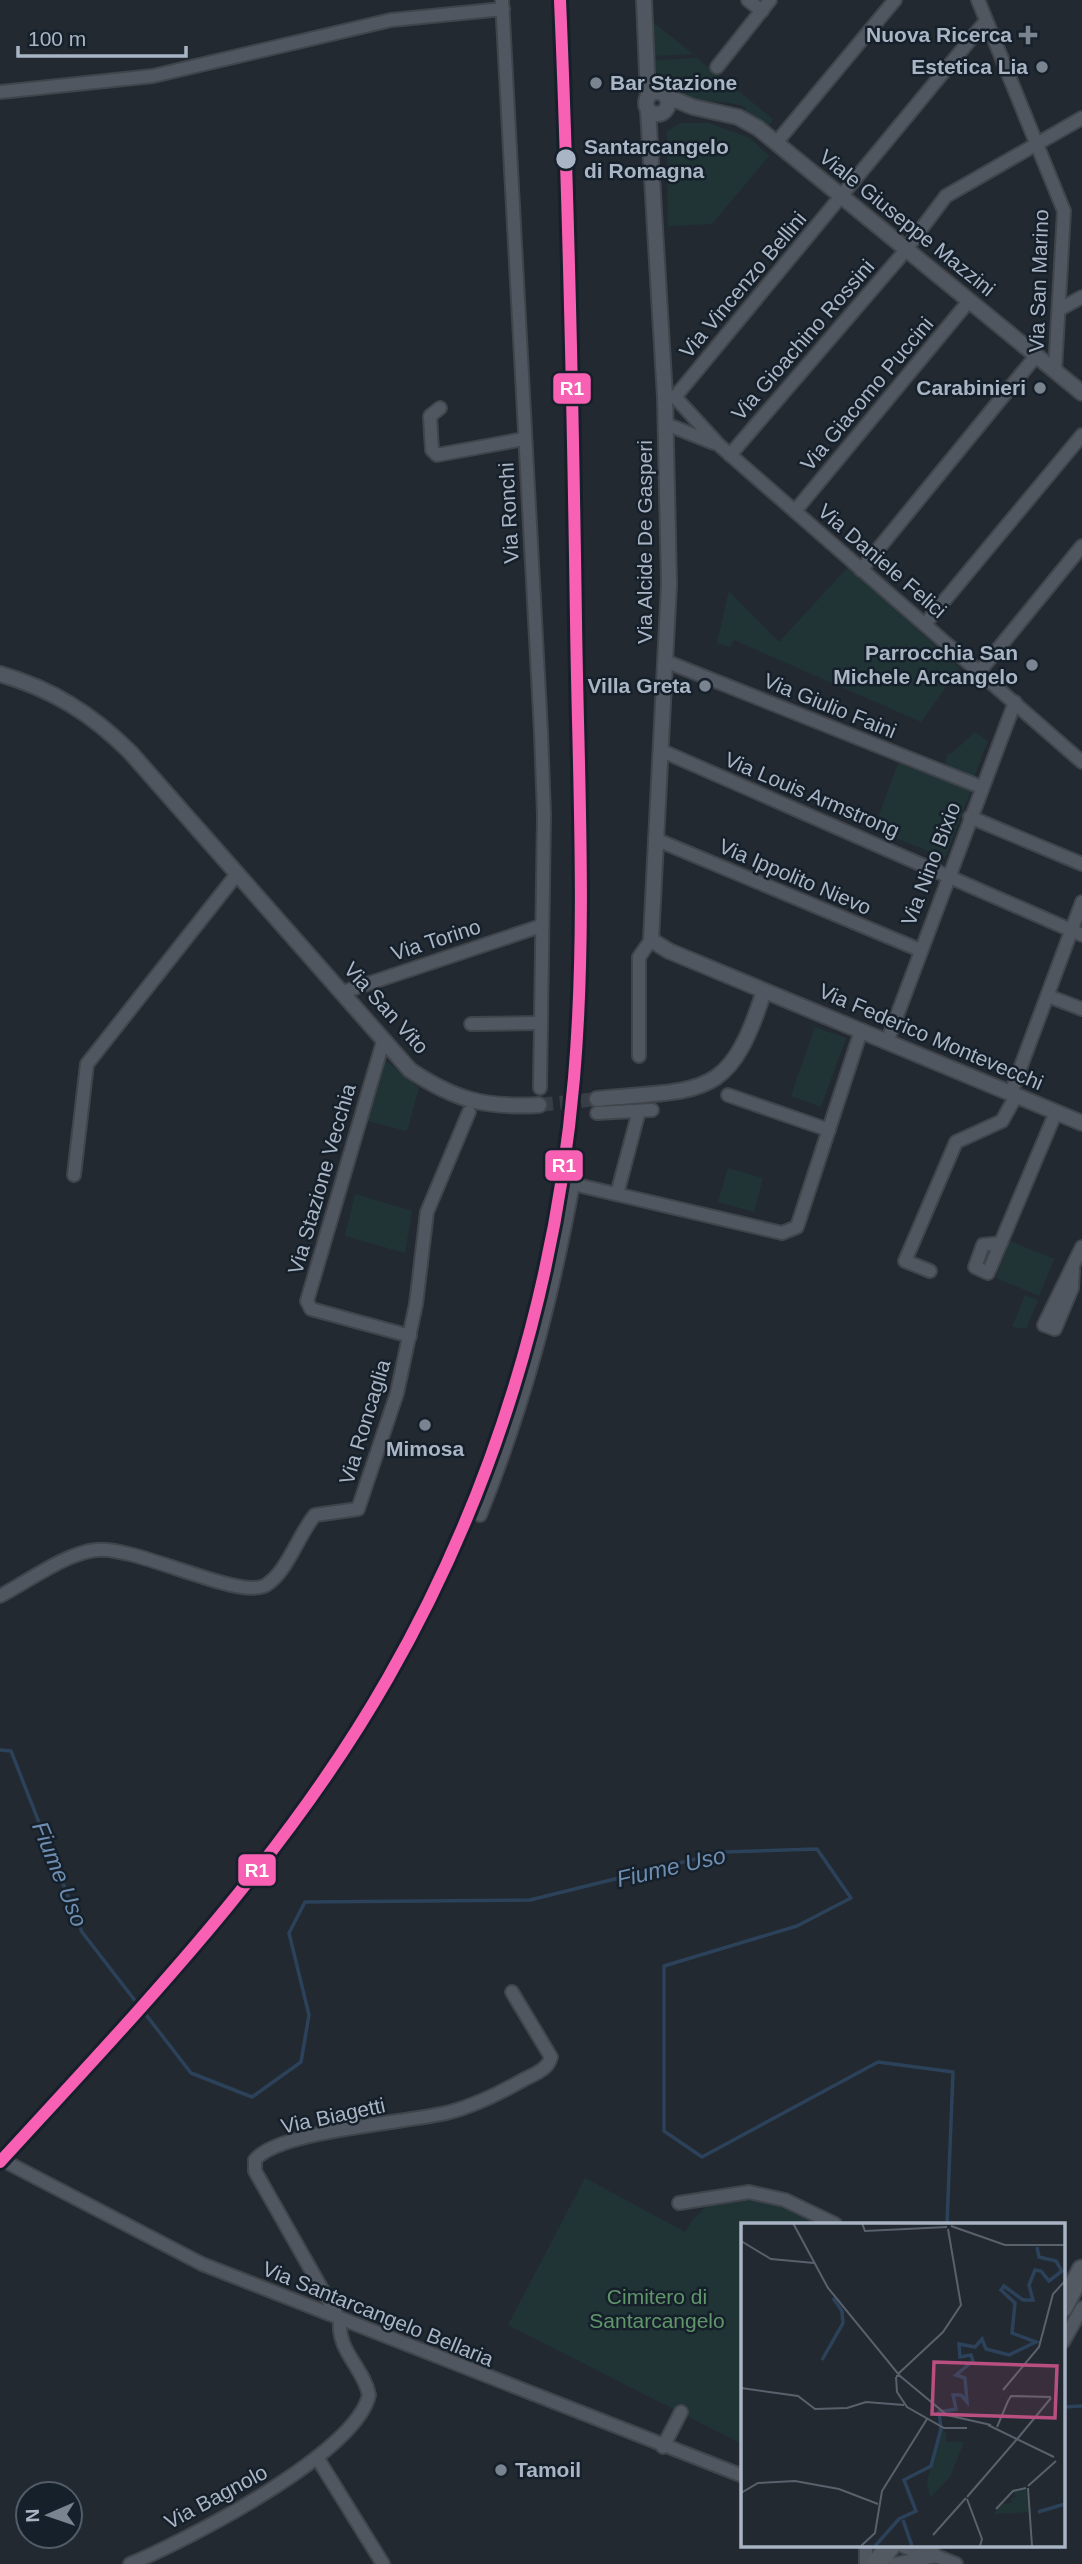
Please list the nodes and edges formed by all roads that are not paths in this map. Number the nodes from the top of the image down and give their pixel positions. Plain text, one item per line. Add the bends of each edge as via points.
1 (644, 0) edge
2 (748, 0) edge
3 (770, 0) edge
4 (895, 0) edge
5 (978, 0) edge
6 (502, 5) edge
7 (762, 11) junction
8 (985, 22) junction
9 (717, 67) dead end
10 (0, 92) edge
11 (656, 99) junction
12 (693, 107) junction
13 (664, 113) junction
14 (1082, 118) edge
15 (1039, 142) junction
16 (776, 143) junction
17 (651, 145) junction
18 (841, 196) junction
19 (905, 250) junction
20 (1082, 297) edge
21 (969, 301) junction
22 (1060, 309) junction
23 (1036, 356) junction
24 (1055, 370) junction
25 (1082, 393) edge
26 (670, 397) junction
27 (440, 408) dead end
28 (674, 422) junction
29 (1082, 435) edge
30 (524, 439) junction
31 (719, 445) junction
32 (730, 455) junction
33 (795, 511) junction
34 (1082, 547) edge
35 (861, 570) junction
36 (925, 624) junction
37 (665, 661) junction
38 (980, 671) junction
39 (0, 674) edge
40 (1015, 702) junction
41 (660, 750) junction
42 (1082, 762) edge
43 (981, 787) junction
44 (970, 817) junction
45 (655, 839) junction
46 (1082, 864) edge
47 (237, 874) junction
48 (948, 875) junction
49 (1082, 902) edge
50 (541, 926) junction
51 (1077, 932) edge
52 (651, 940) junction
53 (919, 950) junction
54 (764, 990) junction
55 (343, 992) junction
56 (778, 996) junction
57 (1048, 996) junction
58 (1082, 1009) edge
59 (541, 1023) junction
60 (471, 1024) dead end
61 (752, 1029) junction
62 (861, 1031) junction
63 (383, 1042) junction
64 (887, 1042) junction
65 (639, 1056) dead end
66 (540, 1088) dead end
67 (1013, 1094) junction
68 (728, 1095) dead end
69 (539, 1105) tunnel mouth
70 (597, 1106) joint
71 (469, 1112) dead end
72 (1056, 1112) junction
73 (1082, 1123) edge
74 (829, 1130) junction
75 (74, 1175) dead end
76 (617, 1194) junction
77 (1001, 1243) dead end
78 (1082, 1247) edge
79 (1073, 1270) dead end
80 (930, 1271) dead end
81 (410, 1336) junction
82 (480, 1515) dead end
83 (0, 1596) edge
84 (512, 1992) dead end
85 (10, 2164) dead end
86 (679, 2203) dead end
87 (833, 2223) edge
88 (1082, 2270) edge
89 (1064, 2305) edge
90 (1082, 2308) edge
91 (340, 2321) junction
92 (1064, 2340) edge
93 (681, 2412) dead end
94 (663, 2447) junction
95 (318, 2459) junction
96 (741, 2475) edge
97 (866, 2546) edge
98 (890, 2546) edge
99 (905, 2546) edge
100 (930, 2552) edge
101 (130, 2564) edge
102 (383, 2564) edge
103 (866, 2564) edge
104 (876, 2564) edge
105 (895, 2564) edge
106 (956, 2564) edge

1 - 11 street via 647,67
2 - 7 street
3 - 7 street
4 - 16 street
5 - 8 street, Via San Marino
6 - 10 street via 391,20 153,76
6 - 30 street, Via Ronchi
7 - 9 street
8 - 15 street, Via San Marino
8 - 18 street, Via Vincenzo Bellini
11 - 12 street, Viale Giuseppe Mazzini
11 - 13 street, Via Alcide De Gasperi via 668,102
11 - 17 street, Via Alcide De Gasperi
12 - 13 street, Viale Giuseppe Mazzini
12 - 16 street, Viale Giuseppe Mazzini via 738,117
13 - 17 street, Via Alcide De Gasperi
14 - 15 street, Via Gioachino Rossini
15 - 19 street, Via Gioachino Rossini via 946,197
15 - 22 street, Via San Marino via 1064,211
16 - 18 street, Viale Giuseppe Mazzini
17 - 26 street, Via Alcide De Gasperi
18 - 19 street, Viale Giuseppe Mazzini
18 - 26 street, Via Vincenzo Bellini
19 - 21 street, Viale Giuseppe Mazzini
19 - 32 street, Via Gioachino Rossini
20 - 22 street
21 - 23 street, Viale Giuseppe Mazzini
21 - 33 street, Via Giacomo Puccini
22 - 24 street, Via San Marino
23 - 24 street, Viale Giuseppe Mazzini
23 - 35 street
24 - 25 street, Viale Giuseppe Mazzini
26 - 28 street, Via Alcide De Gasperi
26 - 31 street, Via Daniele Felici
27 - 30 street via 430,416 432,450 437,455
28 - 31 street, Via Daniele Felici
28 - 37 street, Via Alcide De Gasperi
29 - 36 street
30 - 50 street, Via Ronchi via 544,815
31 - 32 street, Via Daniele Felici
32 - 33 street, Via Daniele Felici
33 - 35 street, Via Daniele Felici
34 - 38 street
35 - 36 street, Via Daniele Felici
36 - 38 street, Via Daniele Felici
37 - 41 street, Via Alcide De Gasperi
37 - 43 street, Via Giulio Faini
38 - 40 street, Via Daniele Felici
39 - 47 street, Via San Vito via 50,691 104,726
40 - 42 street, Via Daniele Felici
40 - 43 street, Via Nino Bixio
41 - 45 street, Via Alcide De Gasperi
41 - 48 street, Via Louis Armstrong
43 - 44 street, Via Nino Bixio
44 - 46 street
44 - 48 street, Via Nino Bixio
45 - 52 street, Via Alcide De Gasperi
45 - 53 street, Via Ippolito Nievo
47 - 55 street, Via San Vito
47 - 75 street via 87,1064
48 - 51 street, Via Louis Armstrong
48 - 53 street, Via Nino Bixio
49 - 51 street
50 - 55 street, Via Torino
50 - 59 street, Via Ronchi
51 - 57 street
52 - 54 street
52 - 65 street, Via Alcide De Gasperi via 639,957
53 - 64 street, Via Nino Bixio
54 - 56 street, Via Federico Montevecchi
54 - 61 street
55 - 63 street, Via San Vito
56 - 61 street
56 - 62 street, Via Federico Montevecchi
57 - 58 street
57 - 67 street
59 - 60 street
59 - 66 street, Via Ronchi
61 - 70 street via 730,1069 702,1086
62 - 64 street, Via Federico Montevecchi
62 - 74 street
63 - 69 street, Via San Vito via 410,1070 464,1100
63 - 81 street, Via Stazione Vecchia via 307,1301 311,1309
64 - 67 street, Via Federico Montevecchi
67 - 72 street, Via Federico Montevecchi
67 - 80 street via 1002,1121 956,1142 905,1261
68 - 74 street
70 - 76 street via 645,1110
71 - 81 street, Via Roncaglia via 427,1212
72 - 73 street, Via Federico Montevecchi
72 - 77 street
74 - 76 street via 797,1227 788,1233
76 - 82 street via 573,1184 554,1289 533,1366
78 - 79 street
81 - 83 street, Via Roncaglia via 397,1393 358,1509 315,1515 264,1586 235,1585 110,1549 82,1553
84 - 91 street, Via Biagetti via 546,2046 551,2062 541,2071 476,2104 425,2118 296,2140 257,2156 254,2171
85 - 91 street, Via Santarcangelo Bellaria via 202,2264
86 - 87 street via 749,2192 785,2200
88 - 89 main road
90 - 92 street
91 - 94 street, Via Santarcangelo Bellaria
91 - 95 street, Via Bagnolo via 342,2344 369,2395 362,2413
93 - 94 street
94 - 96 street, Via Santarcangelo Bellaria
95 - 101 street, Via Bagnolo via 282,2484
95 - 102 street
97 - 103 street
98 - 104 main road
99 - 100 street
100 - 105 street
100 - 106 street

